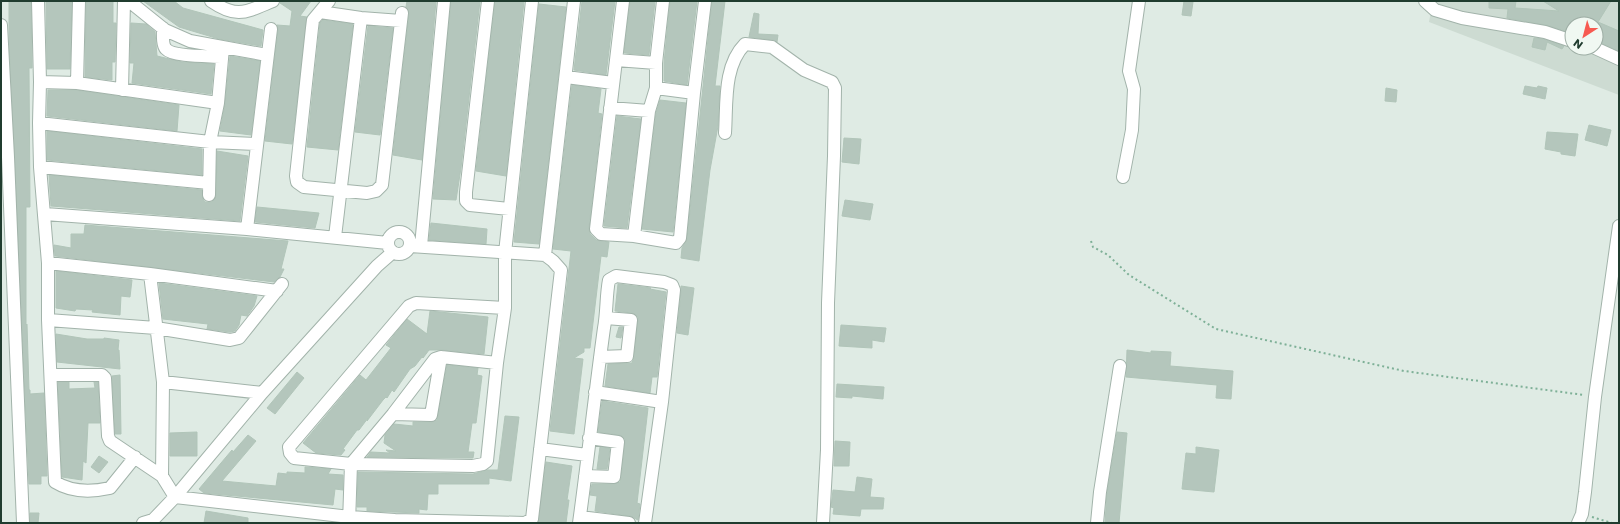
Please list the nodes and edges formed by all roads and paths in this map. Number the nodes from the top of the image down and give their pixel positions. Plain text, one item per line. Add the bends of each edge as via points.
1 (38, 1) edge
2 (79, 1) edge
3 (124, 1) edge
4 (129, 1) edge
5 (211, 1) edge
6 (273, 1) edge
7 (329, 1) edge
8 (444, 1) edge
9 (488, 1) edge
10 (532, 1) edge
11 (572, 1) edge
12 (623, 1) edge
13 (663, 1) edge
14 (705, 1) edge
15 (1139, 1) edge
16 (1425, 1) edge
17 (320, 12) junction
18 (361, 18) junction
19 (1, 25) edge
20 (163, 28) junction
21 (271, 29) dead end
22 (1564, 38) edge
23 (222, 52) junction
24 (1604, 52) edge
25 (267, 55) junction
26 (1619, 59) edge
27 (616, 60) junction
28 (656, 63) junction
29 (566, 77) junction
30 (40, 82) junction
31 (613, 83) junction
32 (77, 84) junction
33 (656, 88) junction
34 (122, 90) junction
35 (694, 93) junction
36 (218, 104) junction
37 (610, 108) junction
38 (649, 112) junction
39 (39, 124) junction
40 (725, 133) dead end
41 (210, 142) junction
42 (256, 144) junction
43 (5, 156) edge
44 (40, 167) junction
45 (1123, 177) dead end
46 (341, 190) junction
47 (509, 209) junction
48 (45, 214) junction
49 (1619, 226) edge
50 (247, 230) junction
51 (634, 236) junction
52 (334, 237) junction
53 (1091, 241) dead end
54 (416, 246) junction
55 (390, 248) junction
56 (505, 253) junction
57 (545, 255) junction
58 (48, 263) junction
59 (150, 274) junction
60 (505, 308) junction
61 (606, 318) junction
62 (48, 320) junction
63 (156, 328) junction
64 (441, 357) junction
65 (600, 357) junction
66 (497, 363) junction
67 (1120, 366) dead end
68 (50, 375) junction
69 (163, 382) junction
70 (595, 392) junction
71 (262, 393) junction
72 (1595, 397) junction
73 (662, 402) junction
74 (393, 414) junction
75 (590, 438) junction
76 (540, 449) junction
77 (587, 455) junction
78 (135, 457) junction
79 (351, 464) junction
80 (162, 476) junction
81 (586, 476) junction
82 (176, 497) junction
83 (1580, 518) edge
84 (349, 520) edge
85 (579, 520) edge
86 (150, 522) edge
87 (23, 523) edge
88 (629, 523) edge
89 (644, 523) edge
90 (823, 523) edge
91 (1097, 523) edge
92 (1612, 523) edge

1 - 30 street
2 - 32 street
3 - 34 street
4 - 20 street
5 - 6 street via 238,13 256,9
7 - 17 street
8 - 54 street
9 - 47 street via 466,201 470,205
10 - 47 street
11 - 29 street
12 - 27 street
13 - 28 street
14 - 35 street
15 - 45 street via 1129,71 1134,89 1132,130
16 - 22 street via 1435,10 1462,18 1545,32
17 - 18 street
17 - 46 street via 312,28 296,182 304,186
18 - 46 street
18 - 46 street via 402,17 382,185 376,191 366,193
19 - 43 street
20 - 23 street
20 - 23 street via 164,46 173,53
21 - 25 street
23 - 25 street
23 - 36 street
24 - 26 street
25 - 42 street
27 - 28 street
27 - 31 street
28 - 33 street
29 - 31 street
29 - 57 street
30 - 32 street
30 - 39 street
31 - 37 street
32 - 34 street
33 - 35 street
33 - 38 street
34 - 36 street
35 - 51 street via 680,238 676,243
36 - 41 street
37 - 38 street
37 - 51 street via 596,229 601,234
38 - 51 street
39 - 41 street
39 - 44 street
40 - 90 street via 728,82 734,61 745,44 772,47 804,70 832,82 835,88
41 - 42 street
41 - 44 street via 209,189
42 - 50 street
43 - 87 street
44 - 48 street
46 - 52 street
47 - 56 street
48 - 50 street
48 - 58 street
49 - 72 street
50 - 52 street
52 - 55 street
53 - 72 path via 1093,247 1108,256 1129,275 1216,329 1404,371
54 - 55 street via 404,254
54 - 55 street via 408,235 401,231 390,236
54 - 56 street
55 - 71 street via 377,266
56 - 57 street
56 - 60 street
57 - 76 street via 561,270
58 - 59 street
58 - 62 street
59 - 63 street
59 - 63 street via 280,288 239,338 230,340
60 - 66 street
60 - 79 street via 416,303 409,306 289,447 294,458
61 - 65 street
61 - 65 street via 631,320 627,356
61 - 73 street via 609,280 616,276 672,285 674,290
62 - 63 street
62 - 68 street
63 - 69 street
64 - 66 street
64 - 74 street via 433,361
64 - 74 street via 436,416
65 - 70 street
66 - 79 street via 487,460 483,464
67 - 91 street
68 - 78 street via 102,375 105,378 108,436
68 - 78 street via 55,482 63,487 88,490 110,488
69 - 71 street
69 - 80 street
70 - 73 street
70 - 75 street
71 - 82 street
72 - 83 street
73 - 89 street
74 - 79 street
75 - 77 street
75 - 81 street via 618,442 614,477
76 - 77 street
76 - 84 street via 532,519 525,523
77 - 81 street
78 - 80 street
79 - 84 street
80 - 82 street
81 - 85 street
82 - 84 street
82 - 86 street
83 - 92 path
85 - 88 street

